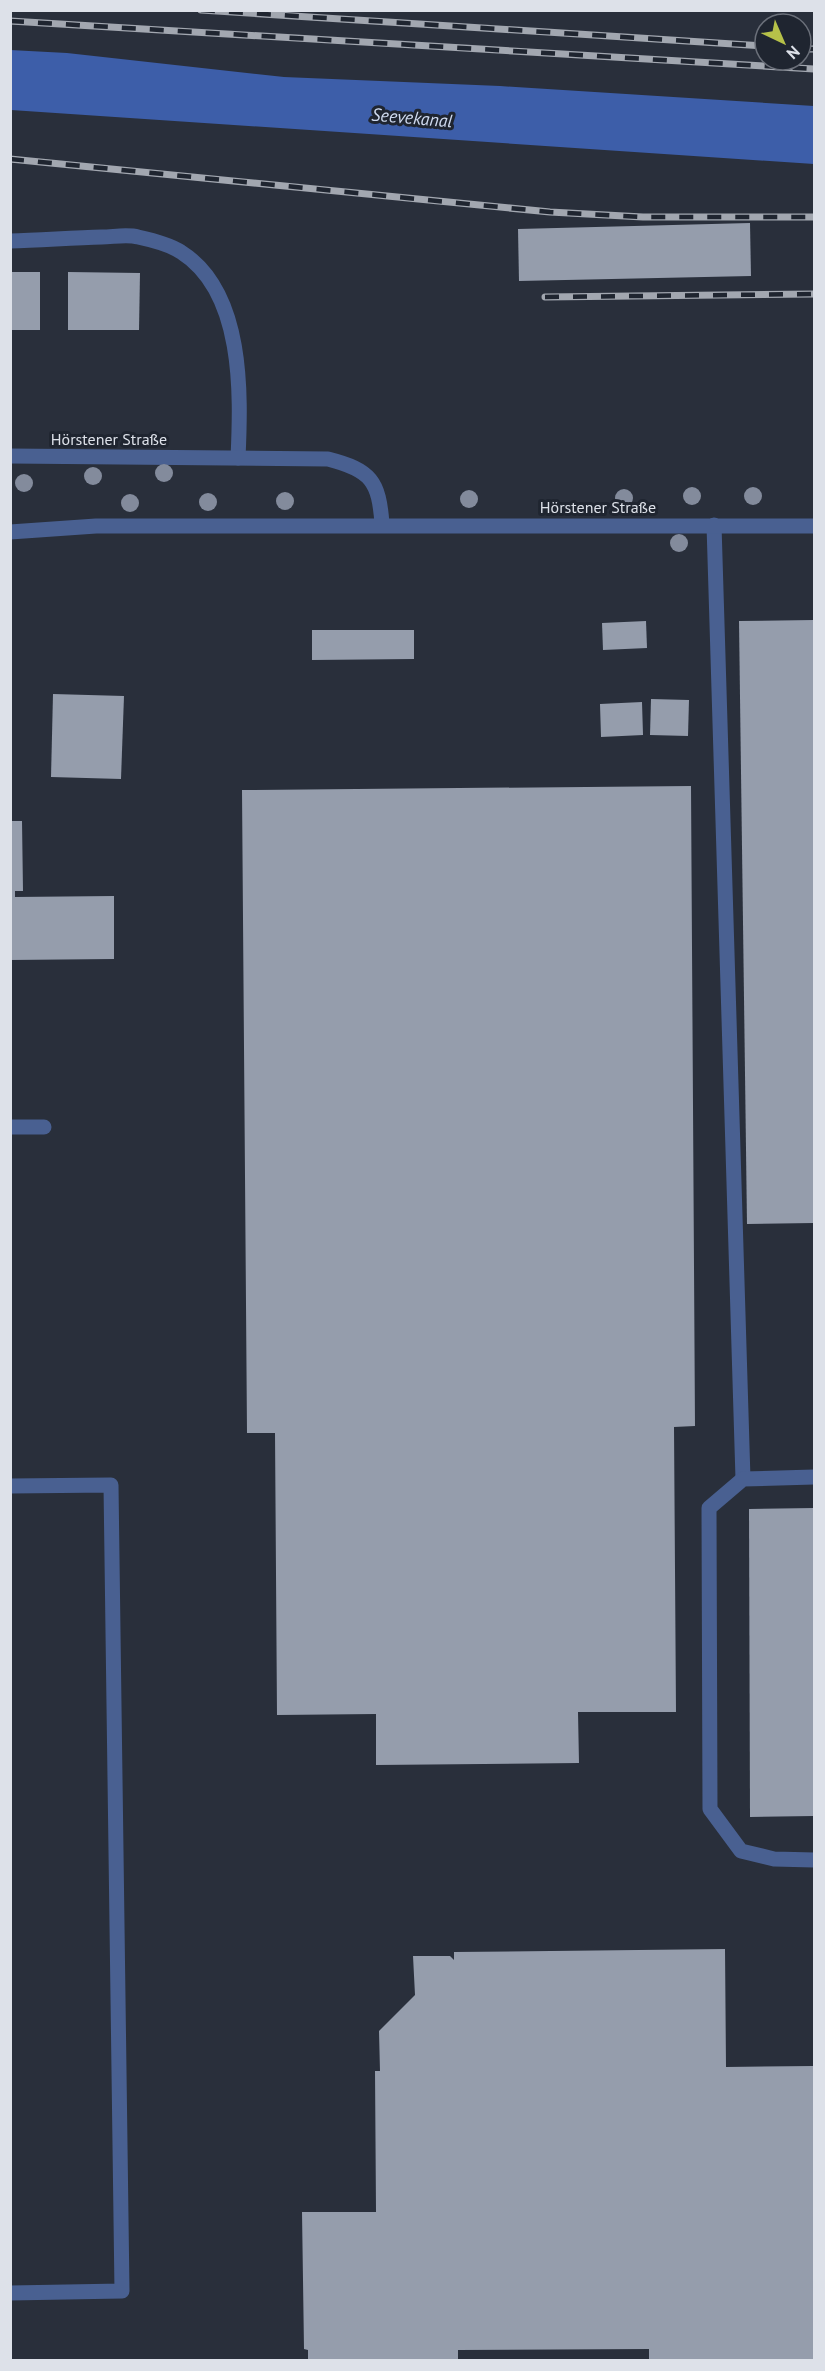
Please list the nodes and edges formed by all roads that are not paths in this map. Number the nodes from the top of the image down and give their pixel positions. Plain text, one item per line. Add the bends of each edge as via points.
1 (10, 241) edge
2 (10, 456) edge
3 (238, 458) junction
4 (382, 524) junction
5 (714, 525) junction
6 (814, 526) edge
7 (10, 532) edge
8 (10, 1127) edge
9 (44, 1127) dead end
10 (814, 1476) edge
11 (743, 1479) junction
12 (10, 1486) edge
13 (814, 1860) edge
14 (10, 2293) edge

1 - 3 street via 136,236 184,254 209,279 228,316 241,406
2 - 3 street, Hörstener Straße
3 - 4 street, Hörstener Straße via 328,459 364,472 380,499
4 - 5 street, Hörstener Straße
4 - 7 street, Hörstener Straße via 96,526
5 - 6 street, Hörstener Straße
5 - 11 street
8 - 9 street
10 - 11 street
11 - 13 street via 709,1508 710,1809 741,1851 774,1859
12 - 14 street via 111,1485 122,2291

